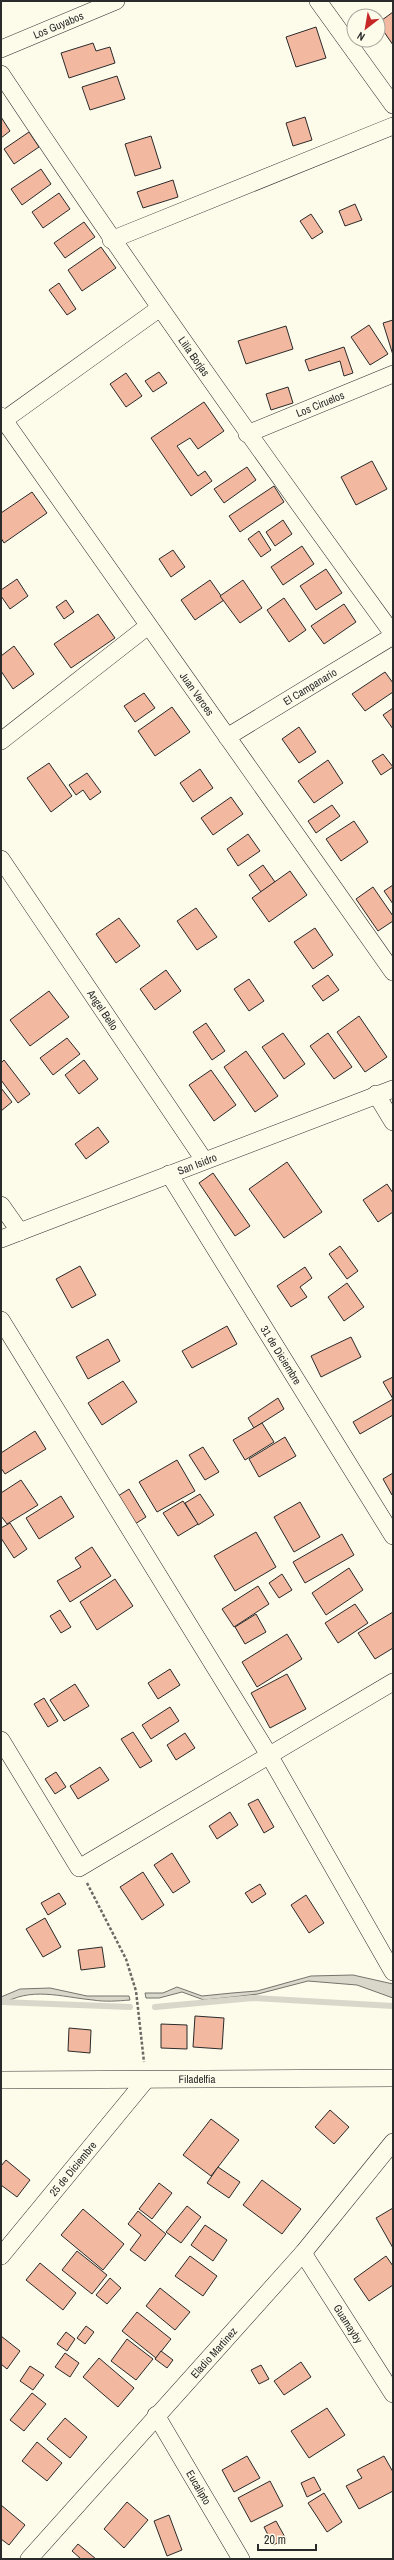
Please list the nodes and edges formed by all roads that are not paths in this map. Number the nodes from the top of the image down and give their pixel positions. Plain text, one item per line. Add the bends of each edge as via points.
1 (116, 1) edge
2 (318, 1) edge
3 (1, 49) edge
4 (1, 74) edge
5 (393, 105) edge
6 (393, 126) edge
7 (111, 240) junction
8 (160, 308) junction
9 (393, 374) edge
10 (2, 418) edge
11 (247, 434) junction
12 (148, 626) junction
13 (393, 635) edge
14 (227, 737) junction
15 (1, 741) edge
16 (1, 859) edge
17 (393, 972) edge
18 (393, 1089) edge
19 (376, 1094) junction
20 (393, 1122) edge
21 (204, 1160) junction
22 (169, 1174) junction
23 (1, 1205) edge
24 (20, 1232) junction
25 (1, 1239) edge
26 (1, 1320) edge
27 (393, 1536) edge
28 (393, 1682) edge
29 (1, 1740) edge
30 (269, 1755) junction
31 (393, 1972) edge
32 (393, 2078) edge
33 (1, 2080) edge
34 (145, 2081) junction
35 (393, 2142) edge
36 (303, 2253) junction
37 (1, 2256) edge
38 (393, 2394) edge
39 (156, 2415) junction
40 (29, 2559) edge
41 (240, 2559) edge

1 - 3 street, Los Guyabos
2 - 5 street
4 - 7 street, Lilia Borjas
6 - 7 street
7 - 8 street, Lilia Borjas
8 - 10 street
8 - 11 street, Lilia Borjas
9 - 11 street, Los Ciruelos
10 - 12 street, Juan Veroes
11 - 13 street, Lilia Borjas
12 - 14 street, Juan Veroes
12 - 15 street
13 - 14 street, El Campanario
14 - 17 street, Juan Veroes
16 - 21 street, Angel Bello
18 - 19 street, San Isidro
19 - 20 street
19 - 21 street, San Isidro
21 - 22 street, San Isidro
22 - 24 street, San Isidro
22 - 27 street, 31 de Diciembre
23 - 24 street
24 - 25 street, San Isidro
26 - 30 street
28 - 30 street
29 - 30 street via 79,1868
30 - 31 street
32 - 34 street, Filadelfia
33 - 34 street, Filadelfia
34 - 37 street, 25 de Diciembre
35 - 36 street, Eladio Martinez
36 - 38 street, Guamayby
36 - 39 street, Eladio Martinez
39 - 40 street, Eladio Martinez
39 - 41 street, Eucalipto

